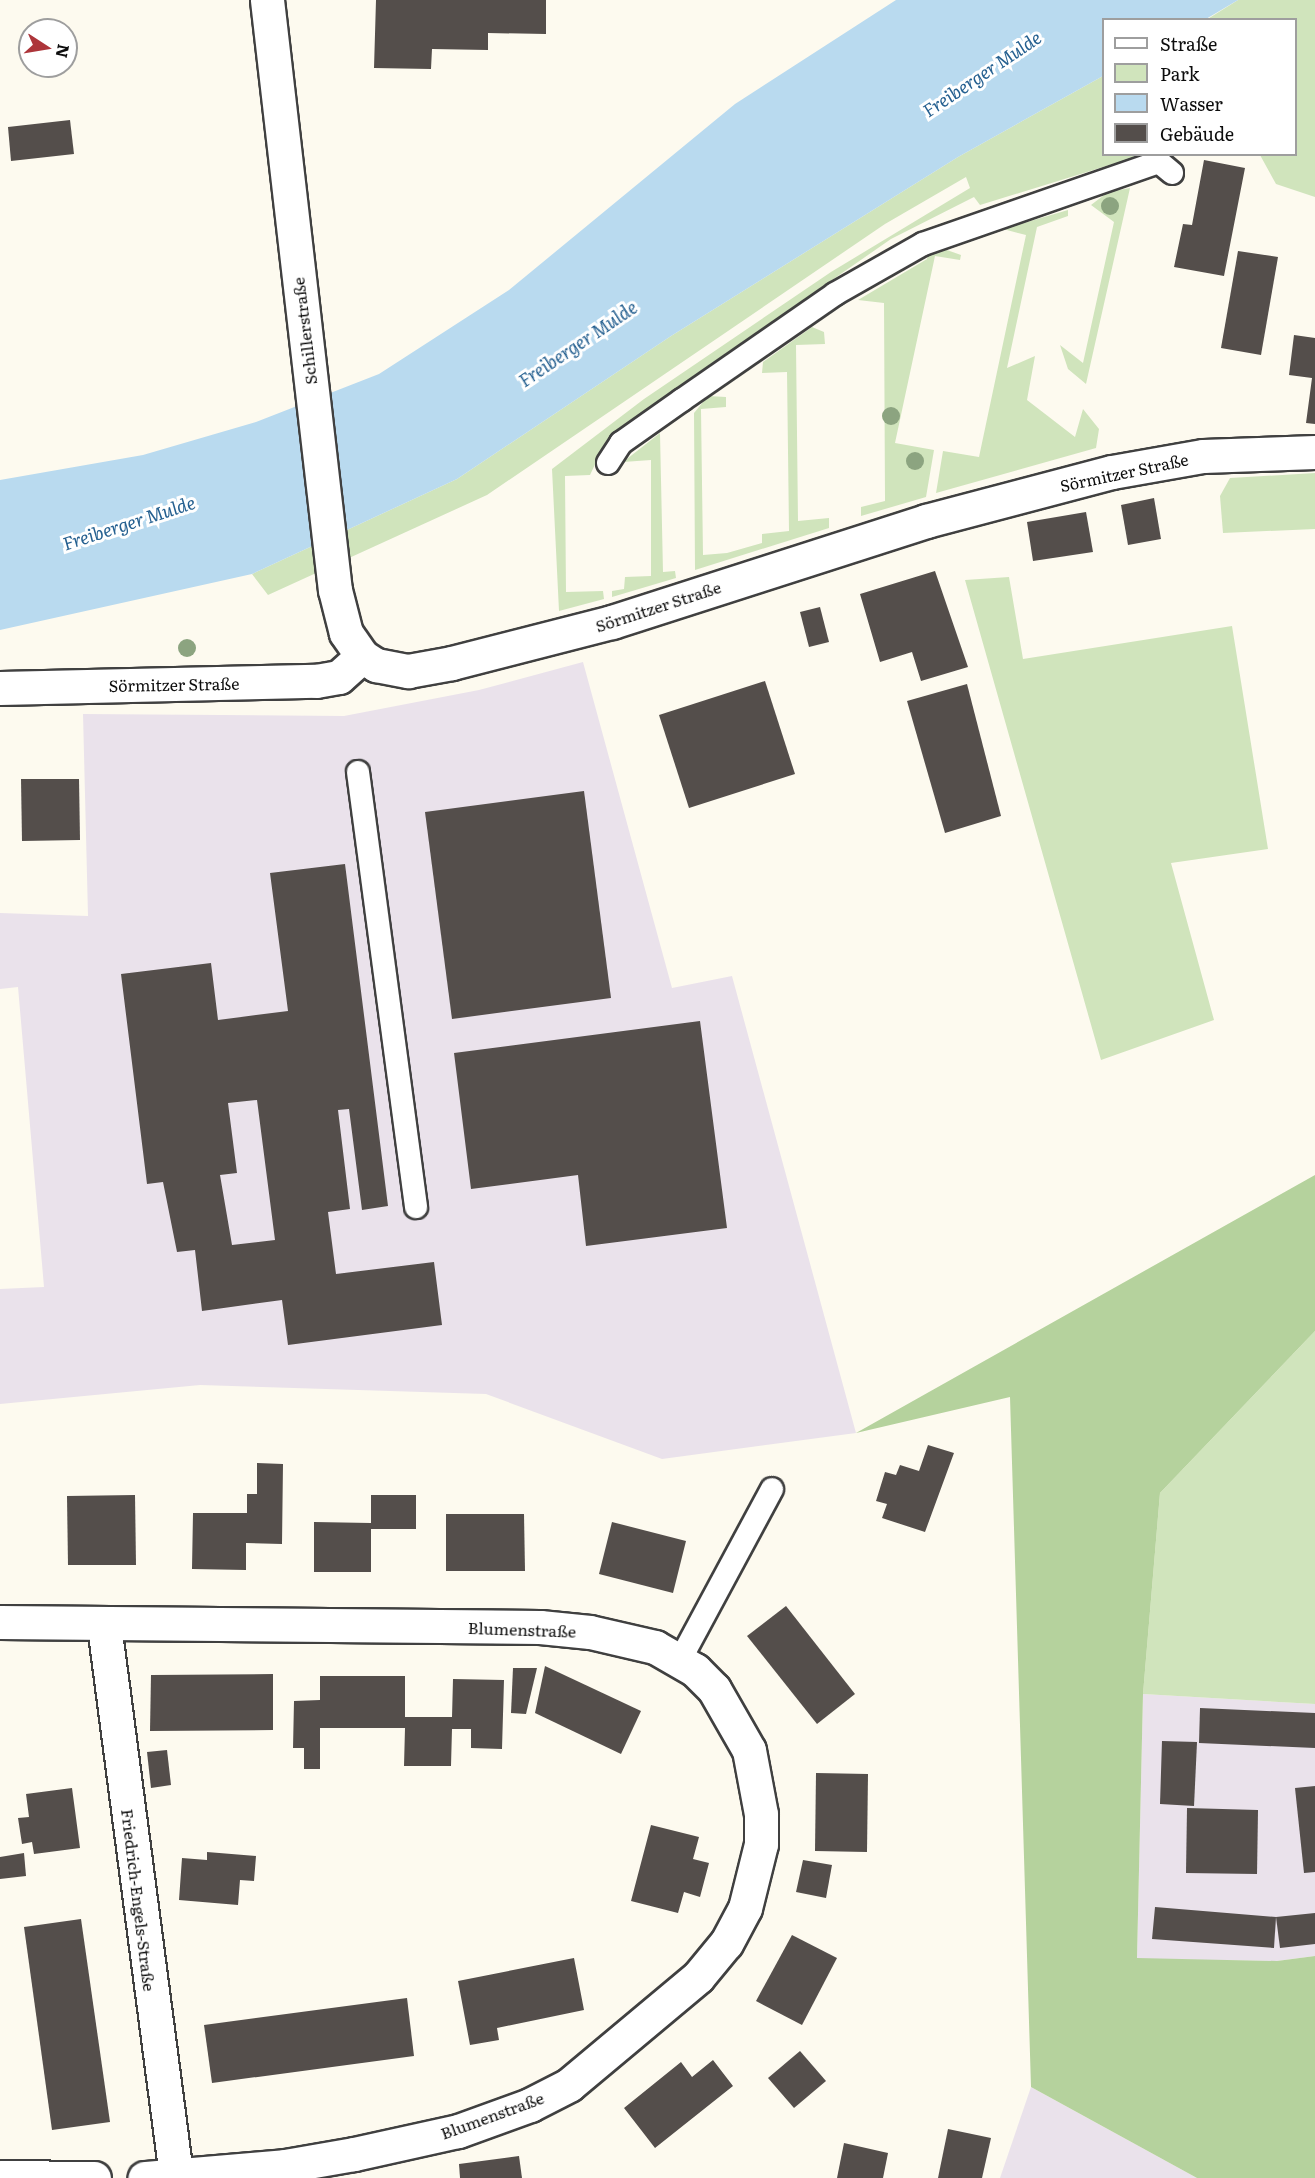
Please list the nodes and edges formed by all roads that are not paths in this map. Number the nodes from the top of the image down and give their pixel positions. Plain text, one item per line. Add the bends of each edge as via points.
1 (267, 0) edge
2 (1172, 173) dead end
3 (1315, 452) edge
4 (608, 463) dead end
5 (362, 656) junction
6 (0, 688) edge
7 (358, 772) dead end
8 (416, 1207) dead end
9 (772, 1489) dead end
10 (0, 1622) edge
11 (104, 1625) junction
12 (680, 1660) junction
13 (357, 2166) edge
14 (0, 2177) edge
15 (160, 2177) edge
16 (94, 2178) edge

1 - 5 street, Schillerstraße via 268,39 335,590 346,633
2 - 4 lane via 1159,162 983,219 924,244 835,294 682,400 621,443
3 - 5 street, Sörmitzer Straße via 1203,456 1112,472 926,521 506,652 408,671 376,665
5 - 6 street, Sörmitzer Straße via 339,677 316,681
7 - 8 lane
9 - 12 lane
10 - 11 street, Blumenstraße
11 - 12 street, Blumenstraße via 540,1627 618,1637
11 - 15 street, Friedrich-Engels-Straße
12 - 13 street, Blumenstraße via 714,1689 749,1750 757,1783 761,1814 756,1870 745,1908 726,1943 673,2001 569,2085 530,2105
13 - 15 street, Blumenstraße via 285,2166
14 - 16 street

